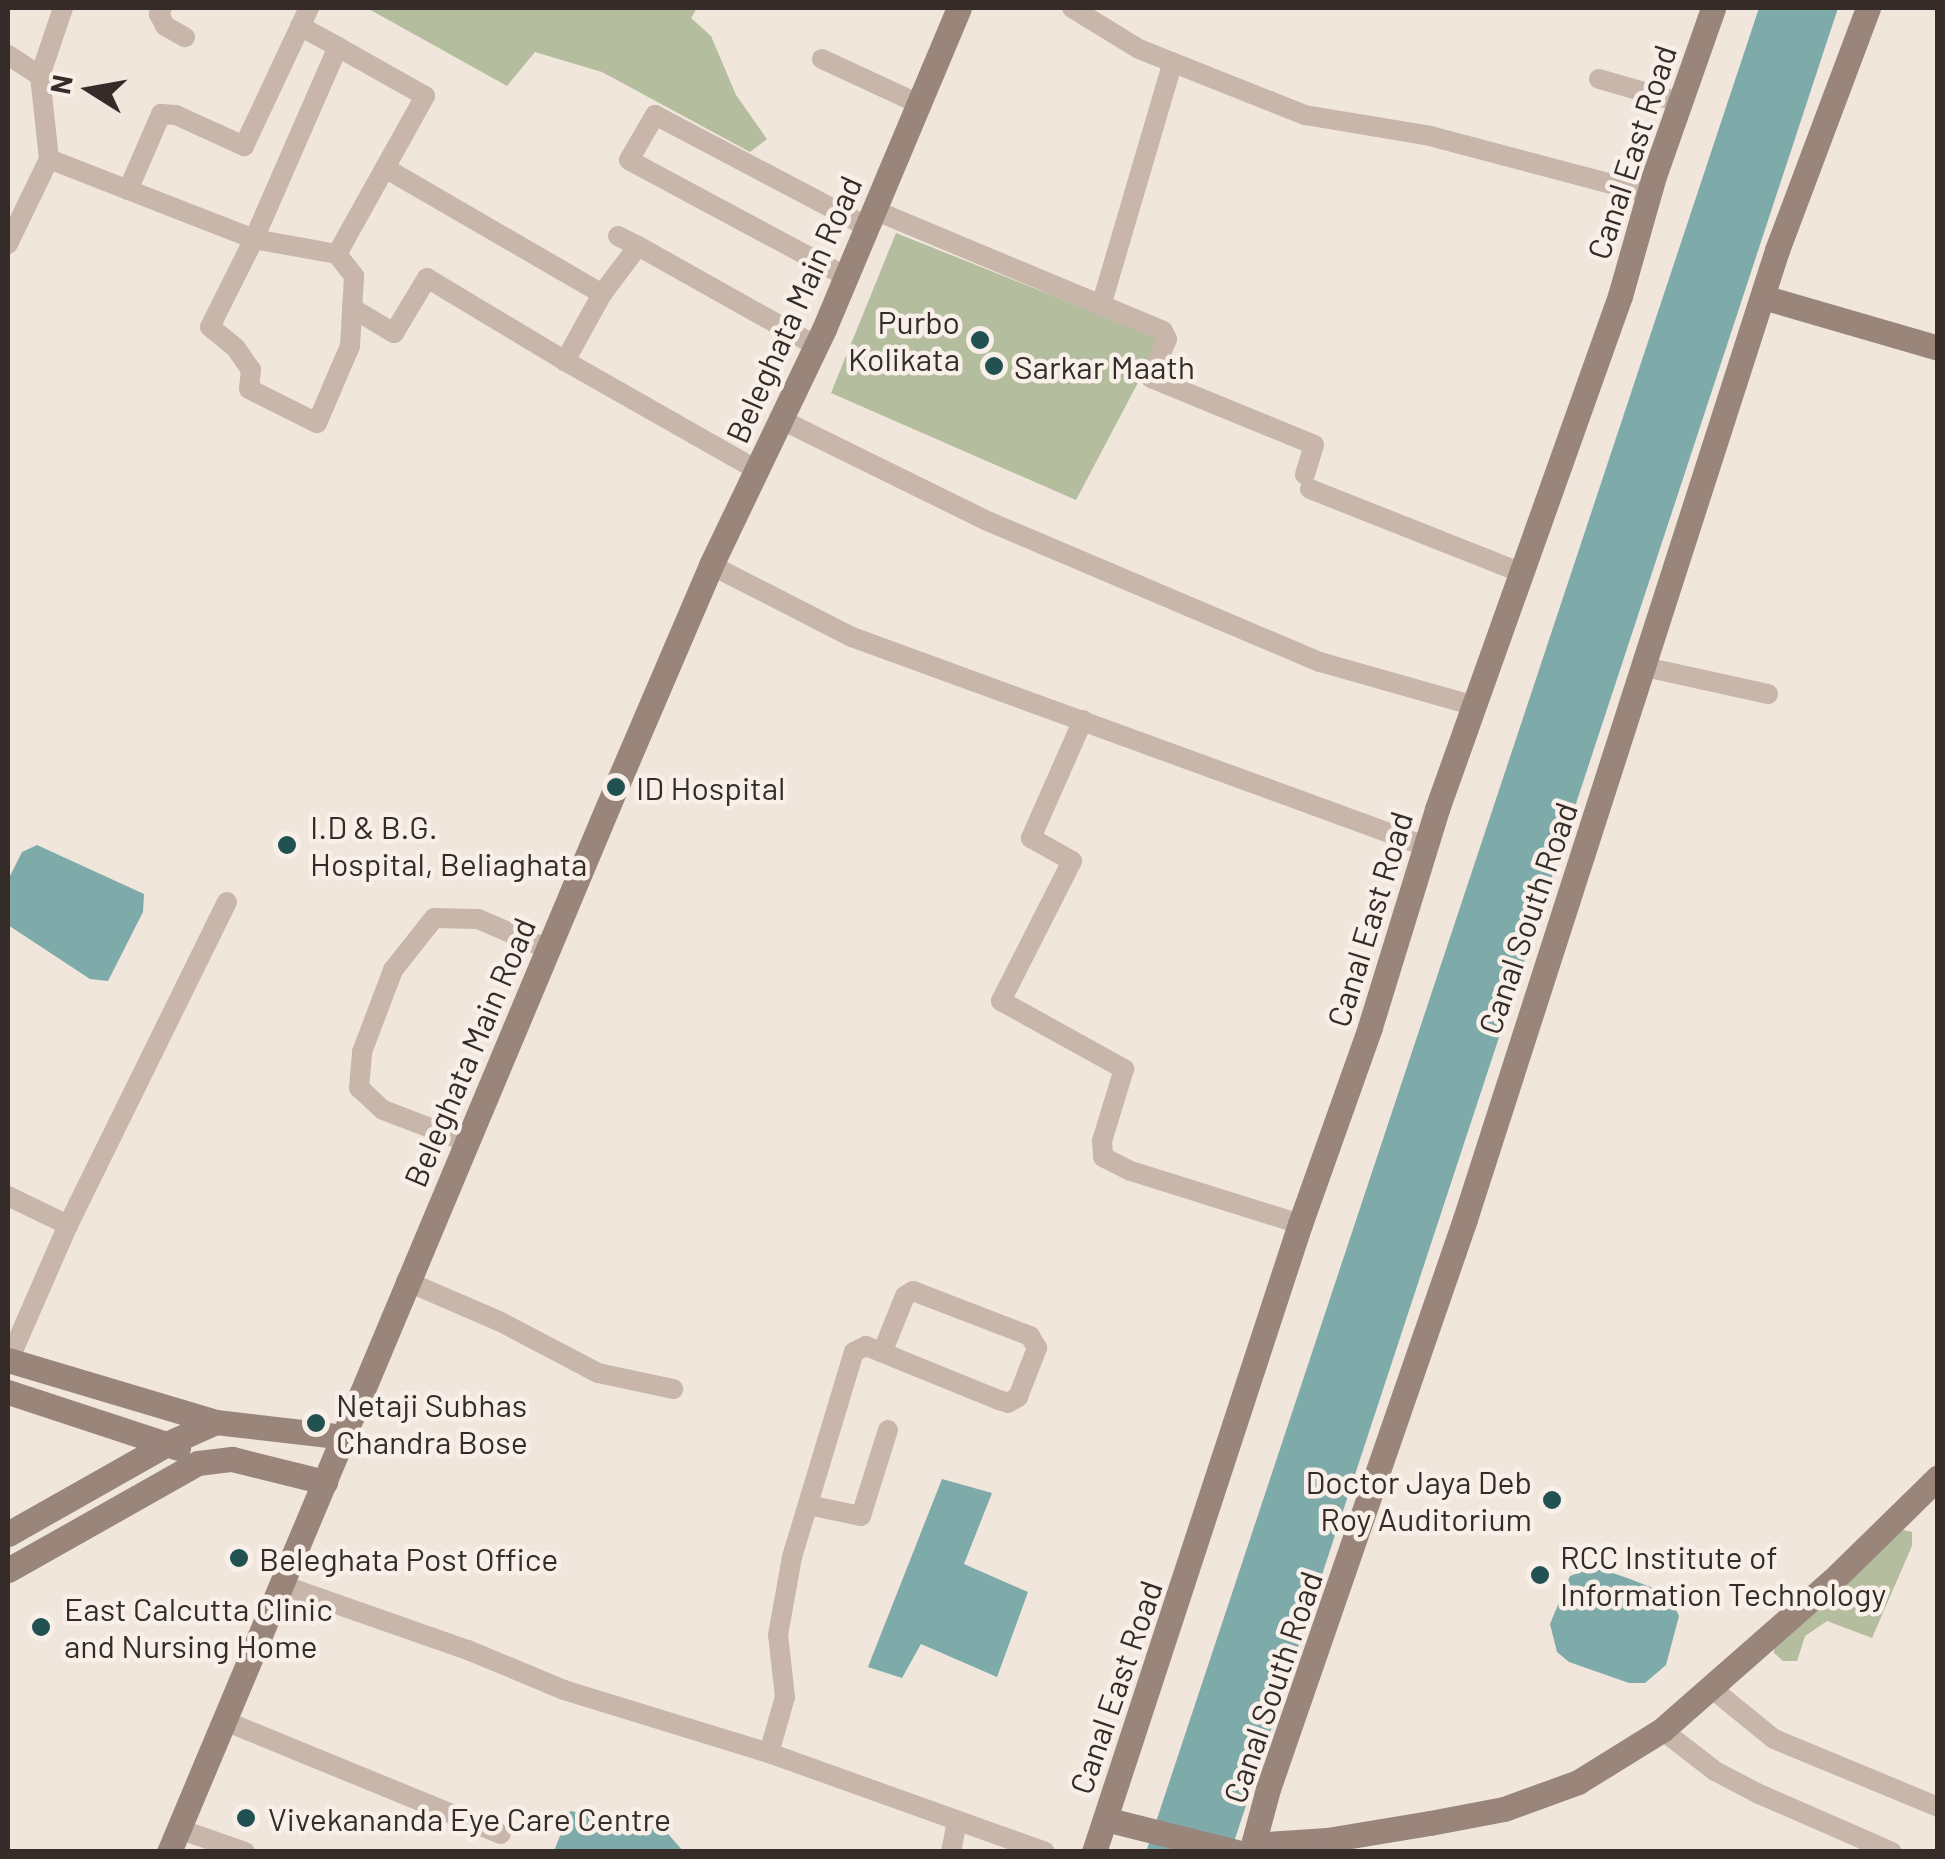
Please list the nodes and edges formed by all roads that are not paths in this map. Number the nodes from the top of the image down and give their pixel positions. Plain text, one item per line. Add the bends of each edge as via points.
1 (63, 8) edge
2 (162, 8) edge
3 (959, 8) edge
4 (1072, 8) edge
5 (1712, 8) edge
6 (1868, 8) edge
7 (304, 17) edge
8 (185, 37) dead end
9 (338, 47) junction
10 (8, 55) edge
11 (822, 59) dead end
12 (1174, 62) junction
13 (40, 76) junction
14 (1600, 80) dead end
15 (1680, 102) junction
16 (918, 104) junction
17 (49, 159) junction
18 (385, 168) junction
19 (128, 190) junction
20 (1648, 194) junction
21 (870, 218) junction
22 (254, 239) junction
23 (8, 244) edge
24 (337, 254) junction
25 (846, 276) junction
26 (602, 294) junction
27 (1763, 297) junction
28 (1101, 306) junction
29 (352, 308) junction
30 (816, 346) junction
31 (1938, 348) edge
32 (565, 360) junction
33 (782, 420) junction
34 (758, 470) junction
35 (712, 565) junction
36 (1520, 572) junction
37 (1645, 667) junction
38 (1768, 694) dead end
39 (1472, 705) junction
40 (1083, 720) junction
41 (1425, 846) junction
42 (226, 902) dead end
43 (548, 949) junction
44 (467, 1142) junction
45 (8, 1196) edge
46 (1300, 1224) junction
47 (68, 1225) junction
48 (406, 1281) junction
49 (882, 1352) junction
50 (8, 1360) edge
51 (674, 1389) dead end
52 (8, 1392) edge
53 (216, 1422) junction
54 (888, 1430) dead end
55 (346, 1437) junction
56 (169, 1443) junction
57 (207, 1461) junction
58 (1938, 1477) edge
59 (325, 1482) junction
60 (808, 1505) junction
61 (8, 1534) edge
62 (8, 1570) edge
63 (282, 1586) junction
64 (1710, 1687) junction
65 (225, 1721) junction
66 (1662, 1730) junction
67 (769, 1753) junction
68 (1938, 1807) edge
69 (958, 1821) junction
70 (1116, 1823) junction
71 (501, 1834) dead end
72 (174, 1840) edge
73 (1247, 1849) edge
74 (245, 1852) edge
75 (952, 1852) edge
76 (1045, 1852) edge
77 (1094, 1852) edge
78 (1892, 1852) edge

1 - 13 street
2 - 8 street via 165,26
3 - 16 main road, Beleghata Main Road
4 - 12 street
5 - 15 main road, Canal East Road
6 - 27 main road, Canal South Road
7 - 9 street
7 - 19 street via 244,146 161,114
9 - 18 street via 425,96
9 - 22 street
10 - 13 street
11 - 16 street
12 - 20 street via 1305,115 1430,136
12 - 28 street
13 - 17 street
14 - 15 street
15 - 20 main road, Canal East Road
16 - 21 main road, Beleghata Main Road
17 - 19 street
17 - 23 street
18 - 24 street
18 - 26 street
19 - 22 street
20 - 36 main road, Canal East Road via 1620,296
21 - 25 main road, Beleghata Main Road
21 - 25 street via 655,116 628,160
21 - 28 street
22 - 24 street
22 - 29 street via 210,327 251,370 249,390 317,423 350,346
24 - 29 street via 354,276
25 - 30 main road, Beleghata Main Road
26 - 30 street via 628,241
26 - 32 street
27 - 31 main road
27 - 37 main road, Canal South Road
28 - 36 street via 1163,331 1166,340 1151,378 1314,446 1308,482
29 - 32 street via 394,333 427,278
30 - 33 main road, Beleghata Main Road
32 - 34 street
33 - 34 main road, Beleghata Main Road
33 - 39 street via 985,520 1284,647
34 - 35 main road, Beleghata Main Road
35 - 40 street via 852,637
35 - 43 main road, Beleghata Main Road
36 - 39 main road, Canal East Road
37 - 38 street
37 - 73 main road, Canal South Road
39 - 41 main road, Canal East Road
40 - 41 street
40 - 46 street via 1032,838 1072,861 1001,1001 1124,1069 1103,1157
41 - 46 main road, Canal East Road
42 - 47 street
43 - 44 main road, Beleghata Main Road
43 - 44 street via 478,920 434,918 393,970 362,1052 359,1088 383,1110
44 - 48 main road, Beleghata Main Road
45 - 47 street
46 - 70 main road, Canal East Road
47 - 50 street
48 - 51 street via 598,1373
48 - 55 main road, Beleghata Main Road
49 - 49 street via 1008,1403 1018,1397 1037,1348 1030,1336 912,1290
49 - 60 street via 866,1346 854,1352
50 - 53 main road
52 - 56 main road
53 - 55 main road
53 - 56 main road
53 - 57 main road
54 - 60 street via 861,1516
55 - 59 main road, Beleghata Main Road
56 - 57 main road
56 - 61 main road
57 - 59 main road via 254,1463
57 - 62 main road
58 - 64 main road
59 - 63 main road, Beleghata Main Road
60 - 67 street via 780,1617 785,1698
63 - 65 main road, Beleghata Main Road
63 - 67 street via 564,1690
64 - 66 main road
64 - 68 street via 1774,1739
65 - 71 street
65 - 72 main road, Beleghata Main Road
66 - 73 main road via 1578,1782 1504,1808
66 - 78 street via 1743,1786
67 - 69 street
69 - 75 street
69 - 76 street
70 - 73 main road
70 - 77 main road, Canal East Road
72 - 74 street

